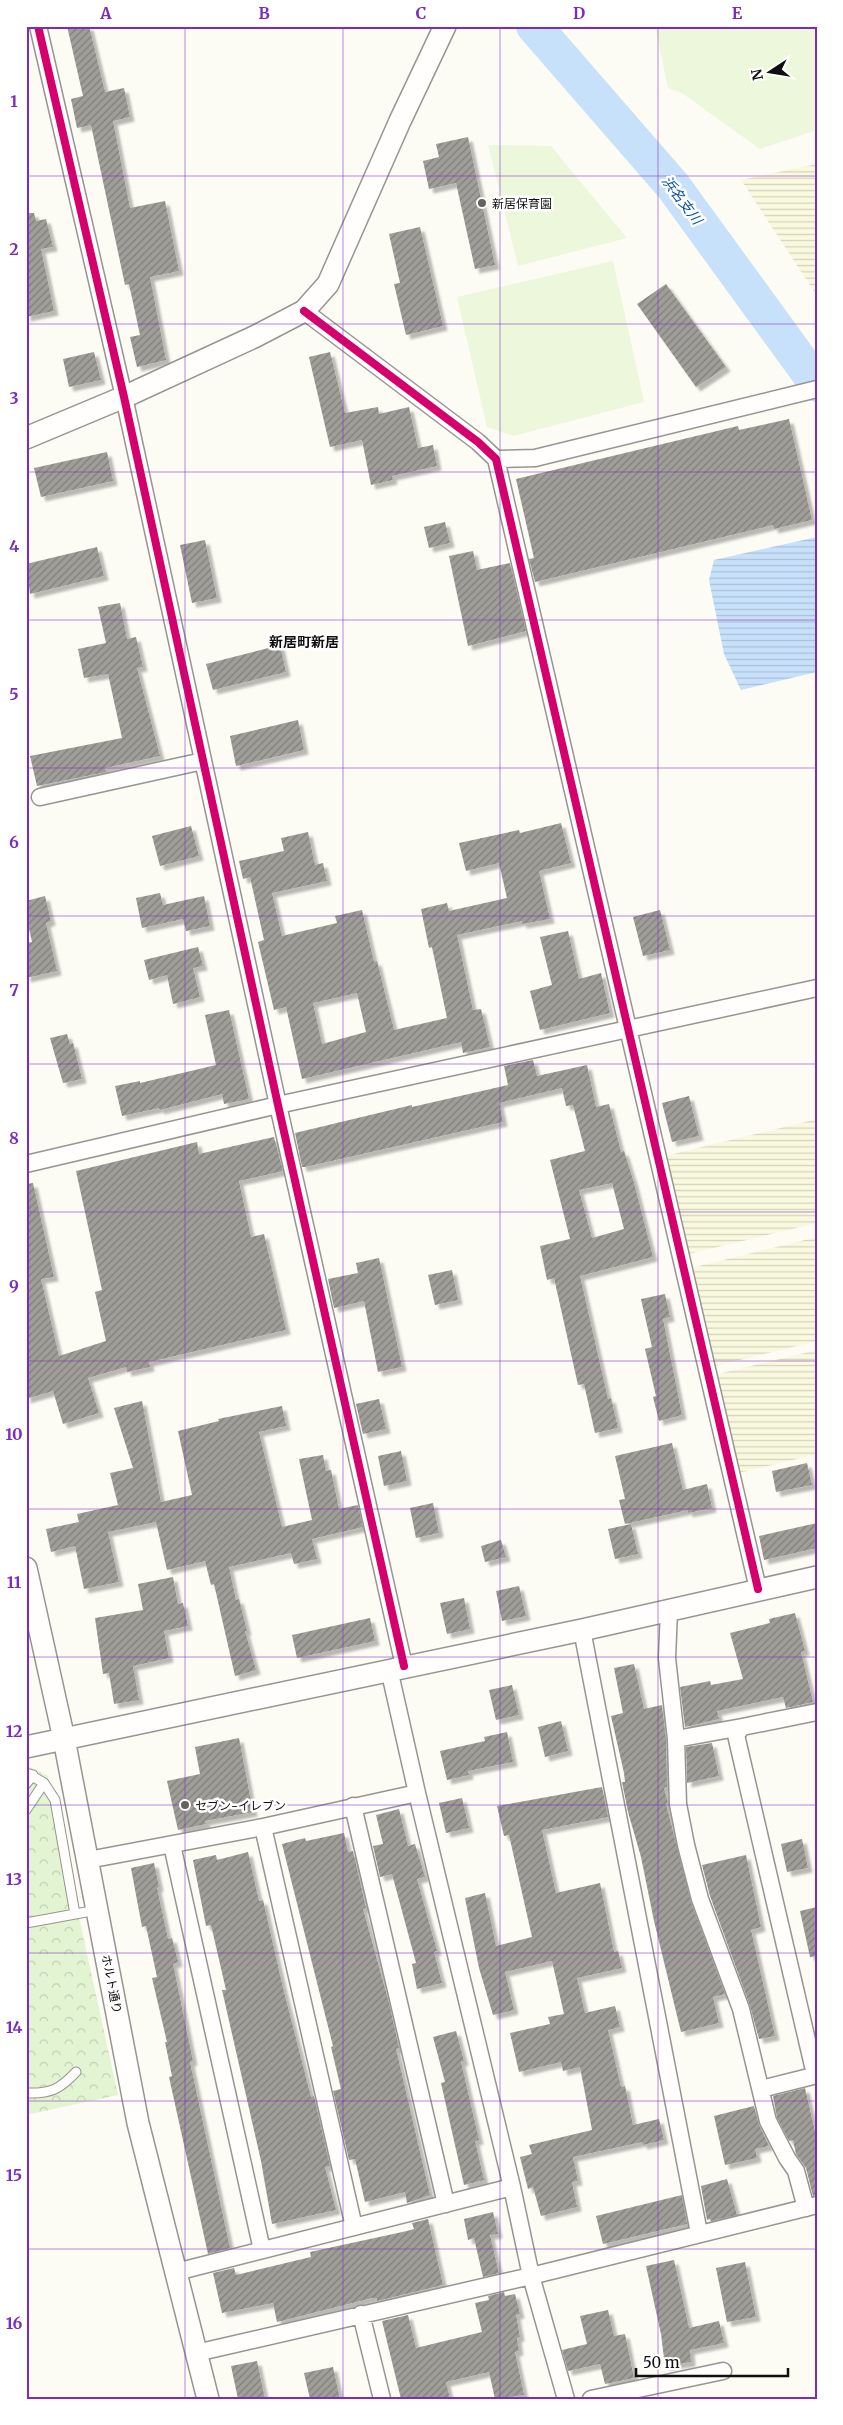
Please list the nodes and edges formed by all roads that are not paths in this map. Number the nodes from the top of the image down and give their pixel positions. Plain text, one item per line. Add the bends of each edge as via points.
1 (38, 26) edge
2 (446, 26) edge
3 (304, 311) junction
4 (817, 389) edge
5 (124, 397) junction
6 (26, 438) edge
7 (496, 459) junction
8 (203, 762) junction
9 (40, 797) dead end
10 (817, 988) edge
11 (628, 1028) junction
12 (278, 1105) junction
13 (26, 1164) edge
14 (26, 1568) edge
15 (817, 1577) edge
16 (758, 1589) junction
17 (669, 1610) junction
18 (582, 1630) junction
19 (397, 1668) junction
20 (817, 1712) edge
21 (742, 1727) junction
22 (64, 1739) junction
23 (676, 1739) junction
24 (26, 1747) edge
25 (29, 1775) edge
26 (44, 1783) junction
27 (26, 1784) edge
28 (417, 1793) junction
29 (353, 1806) junction
30 (26, 1810) edge
31 (263, 1827) junction
32 (172, 1845) junction
33 (88, 1860) junction
34 (98, 1910) junction
35 (74, 1914) junction
36 (26, 1923) edge
37 (817, 2068) edge
38 (76, 2072) dead end
39 (817, 2075) edge
40 (761, 2089) junction
41 (26, 2094) edge
42 (512, 2187) junction
43 (446, 2204) junction
44 (811, 2207) edge
45 (354, 2227) junction
46 (699, 2233) junction
47 (262, 2250) junction
48 (176, 2272) junction
49 (531, 2276) junction
50 (361, 2314) junction
51 (196, 2353) junction
52 (723, 2371) dead end
53 (208, 2399) edge
54 (382, 2399) edge
55 (566, 2399) edge
56 (591, 2399) edge

1 - 5 street
2 - 3 street via 328,284
3 - 5 street
3 - 7 street
4 - 7 street via 535,458
5 - 6 street
5 - 8 street
7 - 11 street
8 - 9 street
8 - 12 street
10 - 11 street
11 - 12 street
11 - 16 street
12 - 13 street
12 - 19 street
14 - 22 street, ホルト通り
15 - 16 street
16 - 17 street
17 - 18 street
17 - 23 street via 667,1658
18 - 19 street
18 - 46 street
19 - 22 street
19 - 28 street
20 - 21 street
21 - 23 street
21 - 37 street via 736,1735 813,2066
22 - 24 street
22 - 33 street, ホルト通り
23 - 40 street via 678,1804 686,1845 700,1898 741,2008
25 - 26 lane
25 - 27 lane
26 - 30 lane
26 - 35 lane via 55,1800
28 - 29 street
28 - 42 street
29 - 31 street
29 - 43 street
31 - 32 street
31 - 45 street
32 - 33 street
32 - 47 street
33 - 34 street, ホルト通り
34 - 35 lane
34 - 48 street, ホルト通り via 138,2123
35 - 36 lane
38 - 41 lane via 62,2087
39 - 40 street
40 - 44 street via 768,2121 796,2171
42 - 43 street
42 - 49 street
43 - 45 street
44 - 46 street
45 - 47 street
46 - 49 street
47 - 48 street
48 - 51 street, ホルト通り
49 - 50 street
49 - 55 street
50 - 51 street
50 - 54 street
51 - 53 street, ホルト通り
52 - 56 street

